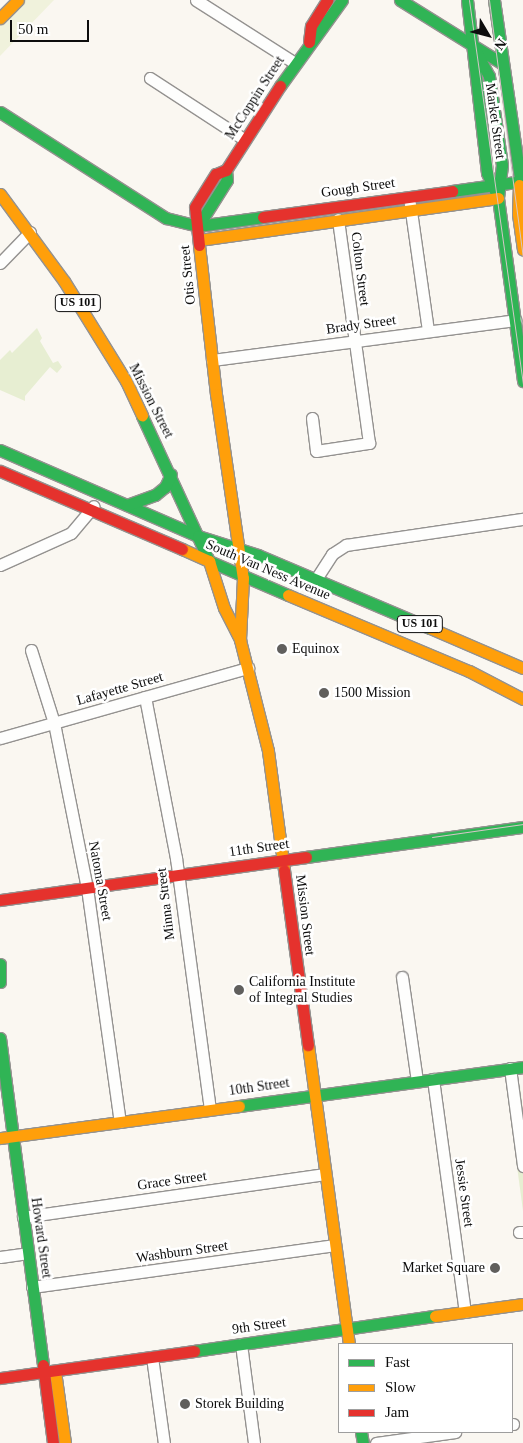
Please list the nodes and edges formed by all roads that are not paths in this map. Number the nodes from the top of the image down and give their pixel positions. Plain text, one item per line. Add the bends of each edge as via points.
1 (18, 0) edge
2 (196, 0) edge
3 (327, 0) edge
4 (342, 0) edge
5 (400, 0) edge
6 (467, 0) edge
7 (494, 0) edge
8 (0, 18) edge
9 (309, 42) junction
10 (473, 46) junction
11 (295, 63) junction
12 (503, 64) junction
13 (150, 78) dead end
14 (0, 112) edge
15 (245, 140) junction
16 (519, 149) edge
17 (521, 181) edge
18 (496, 185) junction
19 (0, 194) edge
20 (409, 196) junction
21 (498, 198) junction
22 (523, 199) edge
23 (411, 208) junction
24 (338, 219) junction
25 (198, 226) junction
26 (30, 232) junction
27 (199, 240) junction
28 (523, 250) edge
29 (0, 263) edge
30 (519, 317) edge
31 (428, 331) junction
32 (354, 342) junction
33 (212, 360) junction
34 (523, 381) edge
35 (312, 418) dead end
36 (0, 450) edge
37 (0, 471) edge
38 (171, 474) junction
39 (100, 494) junction
40 (127, 505) junction
41 (92, 510) junction
42 (523, 519) edge
43 (198, 536) junction
44 (238, 549) junction
45 (208, 560) junction
46 (0, 565) edge
47 (243, 578) junction
48 (316, 580) junction
49 (240, 640) junction
50 (31, 650) dead end
51 (248, 668) junction
52 (523, 668) edge
53 (145, 697) junction
54 (523, 699) edge
55 (54, 723) junction
56 (0, 738) edge
57 (523, 827) edge
58 (283, 860) junction
59 (178, 875) junction
60 (87, 888) junction
61 (0, 900) edge
62 (0, 964) edge
63 (402, 977) dead end
64 (0, 982) edge
65 (0, 1038) edge
66 (523, 1067) edge
67 (510, 1068) junction
68 (433, 1078) junction
69 (417, 1081) junction
70 (314, 1094) junction
71 (210, 1109) junction
72 (120, 1122) junction
73 (13, 1136) junction
74 (0, 1138) edge
75 (523, 1166) edge
76 (325, 1174) junction
77 (22, 1217) junction
78 (335, 1245) junction
79 (28, 1253) junction
80 (0, 1257) edge
81 (32, 1287) junction
82 (523, 1304) edge
83 (465, 1312) junction
84 (347, 1329) junction
85 (349, 1343) edge
86 (241, 1344) junction
87 (152, 1357) junction
88 (56, 1371) junction
89 (44, 1372) junction
90 (0, 1378) edge
91 (449, 1433) edge
92 (53, 1443) edge
93 (65, 1443) edge
94 (164, 1443) edge
95 (254, 1443) edge
96 (376, 1443) edge

1 - 8 main road
2 - 11 street
3 - 9 main road, McCoppin Street via 311,26
4 - 9 main road, McCoppin Street via 322,32
5 - 10 main road
6 - 10 main road, Market Street
7 - 12 main road, Market Street
9 - 11 main road, McCoppin Street
10 - 12 main road
10 - 18 main road, Market Street via 486,165
11 - 15 main road, McCoppin Street
12 - 16 main road, Market Street
13 - 15 street
14 - 25 main road, Otis Street via 166,218
15 - 25 main road, McCoppin Street via 226,170 216,174 195,207
16 - 17 main road, Market Street
17 - 18 main road, Gough Street
17 - 22 main road, Market Street
17 - 28 main road, Market Street via 518,214
18 - 20 main road, Gough Street
18 - 21 main road, Market Street
19 - 26 main road, Mission Street / US 101
20 - 23 street
20 - 25 main road, Gough Street
21 - 23 main road, Gough Street
21 - 30 main road, Market Street
23 - 24 main road, Gough Street
23 - 31 street
24 - 27 main road, Gough Street
24 - 32 street, Colton Street
25 - 27 main road, Otis Street
26 - 29 street
26 - 38 main road, Mission Street / US 101 via 123,375
27 - 33 main road, Otis Street
30 - 31 street, Brady Street
30 - 34 main road, Market Street
31 - 32 street, Brady Street
32 - 33 street, Brady Street
32 - 35 street, Colton Street via 369,443 316,451
33 - 44 main road, Otis Street
36 - 39 main road, South Van Ness Avenue / US 101
37 - 41 main road, South Van Ness Avenue
38 - 40 main road via 165,487 155,495
38 - 43 main road, Mission Street / US 101
39 - 40 main road, South Van Ness Avenue / US 101
39 - 41 street
40 - 43 main road, South Van Ness Avenue / US 101
41 - 45 main road, South Van Ness Avenue
41 - 46 street via 71,533
42 - 48 street via 346,544 332,554
43 - 44 main road, South Van Ness Avenue / US 101
43 - 45 main road, Mission Street / US 101
44 - 47 main road, Mission Street
44 - 48 main road, South Van Ness Avenue / US 101
45 - 47 main road, South Van Ness Avenue / US 101
45 - 49 main road, Mission Street via 224,608
47 - 49 main road, Mission Street
47 - 54 main road, South Van Ness Avenue / US 101 via 469,671
48 - 52 main road, South Van Ness Avenue / US 101
49 - 51 main road, Mission Street
50 - 55 street, Natoma Street
51 - 53 street, Lafayette Street
51 - 58 main road, Mission Street via 268,751
53 - 55 street, Lafayette Street
53 - 59 street, Minna Street
55 - 56 street, Lafayette Street
55 - 60 street, Natoma Street
57 - 58 main road, 11th Street
58 - 59 main road, 11th Street
58 - 70 main road, Mission Street
59 - 60 main road, 11th Street
59 - 71 street, Minna Street
60 - 61 main road, 11th Street
60 - 72 street, Natoma Street
62 - 64 main road
63 - 69 street
65 - 73 main road, Howard Street
66 - 67 main road, 10th Street
67 - 68 main road, 10th Street
67 - 75 street
68 - 69 main road, 10th Street
68 - 83 street, Jessie Street
69 - 70 main road, 10th Street
70 - 71 main road, 10th Street
70 - 76 main road, Mission Street
71 - 72 main road, 10th Street
72 - 73 main road, 10th Street
73 - 74 main road, 10th Street
73 - 77 main road, Howard Street
76 - 77 street, Grace Street
76 - 78 main road, Mission Street
77 - 79 main road, Howard Street
78 - 81 street, Washburn Street
78 - 84 main road, Mission Street
79 - 80 street
79 - 81 main road, Howard Street
81 - 89 main road, Howard Street
82 - 83 main road, 9th Street
83 - 84 main road, 9th Street
84 - 85 main road, Mission Street
84 - 86 main road, 9th Street
86 - 87 main road, 9th Street
86 - 95 street
87 - 88 main road, 9th Street
87 - 94 street
88 - 89 main road, 9th Street
88 - 93 main road
89 - 90 main road, 9th Street
89 - 92 main road, Howard Street
91 - 96 street

